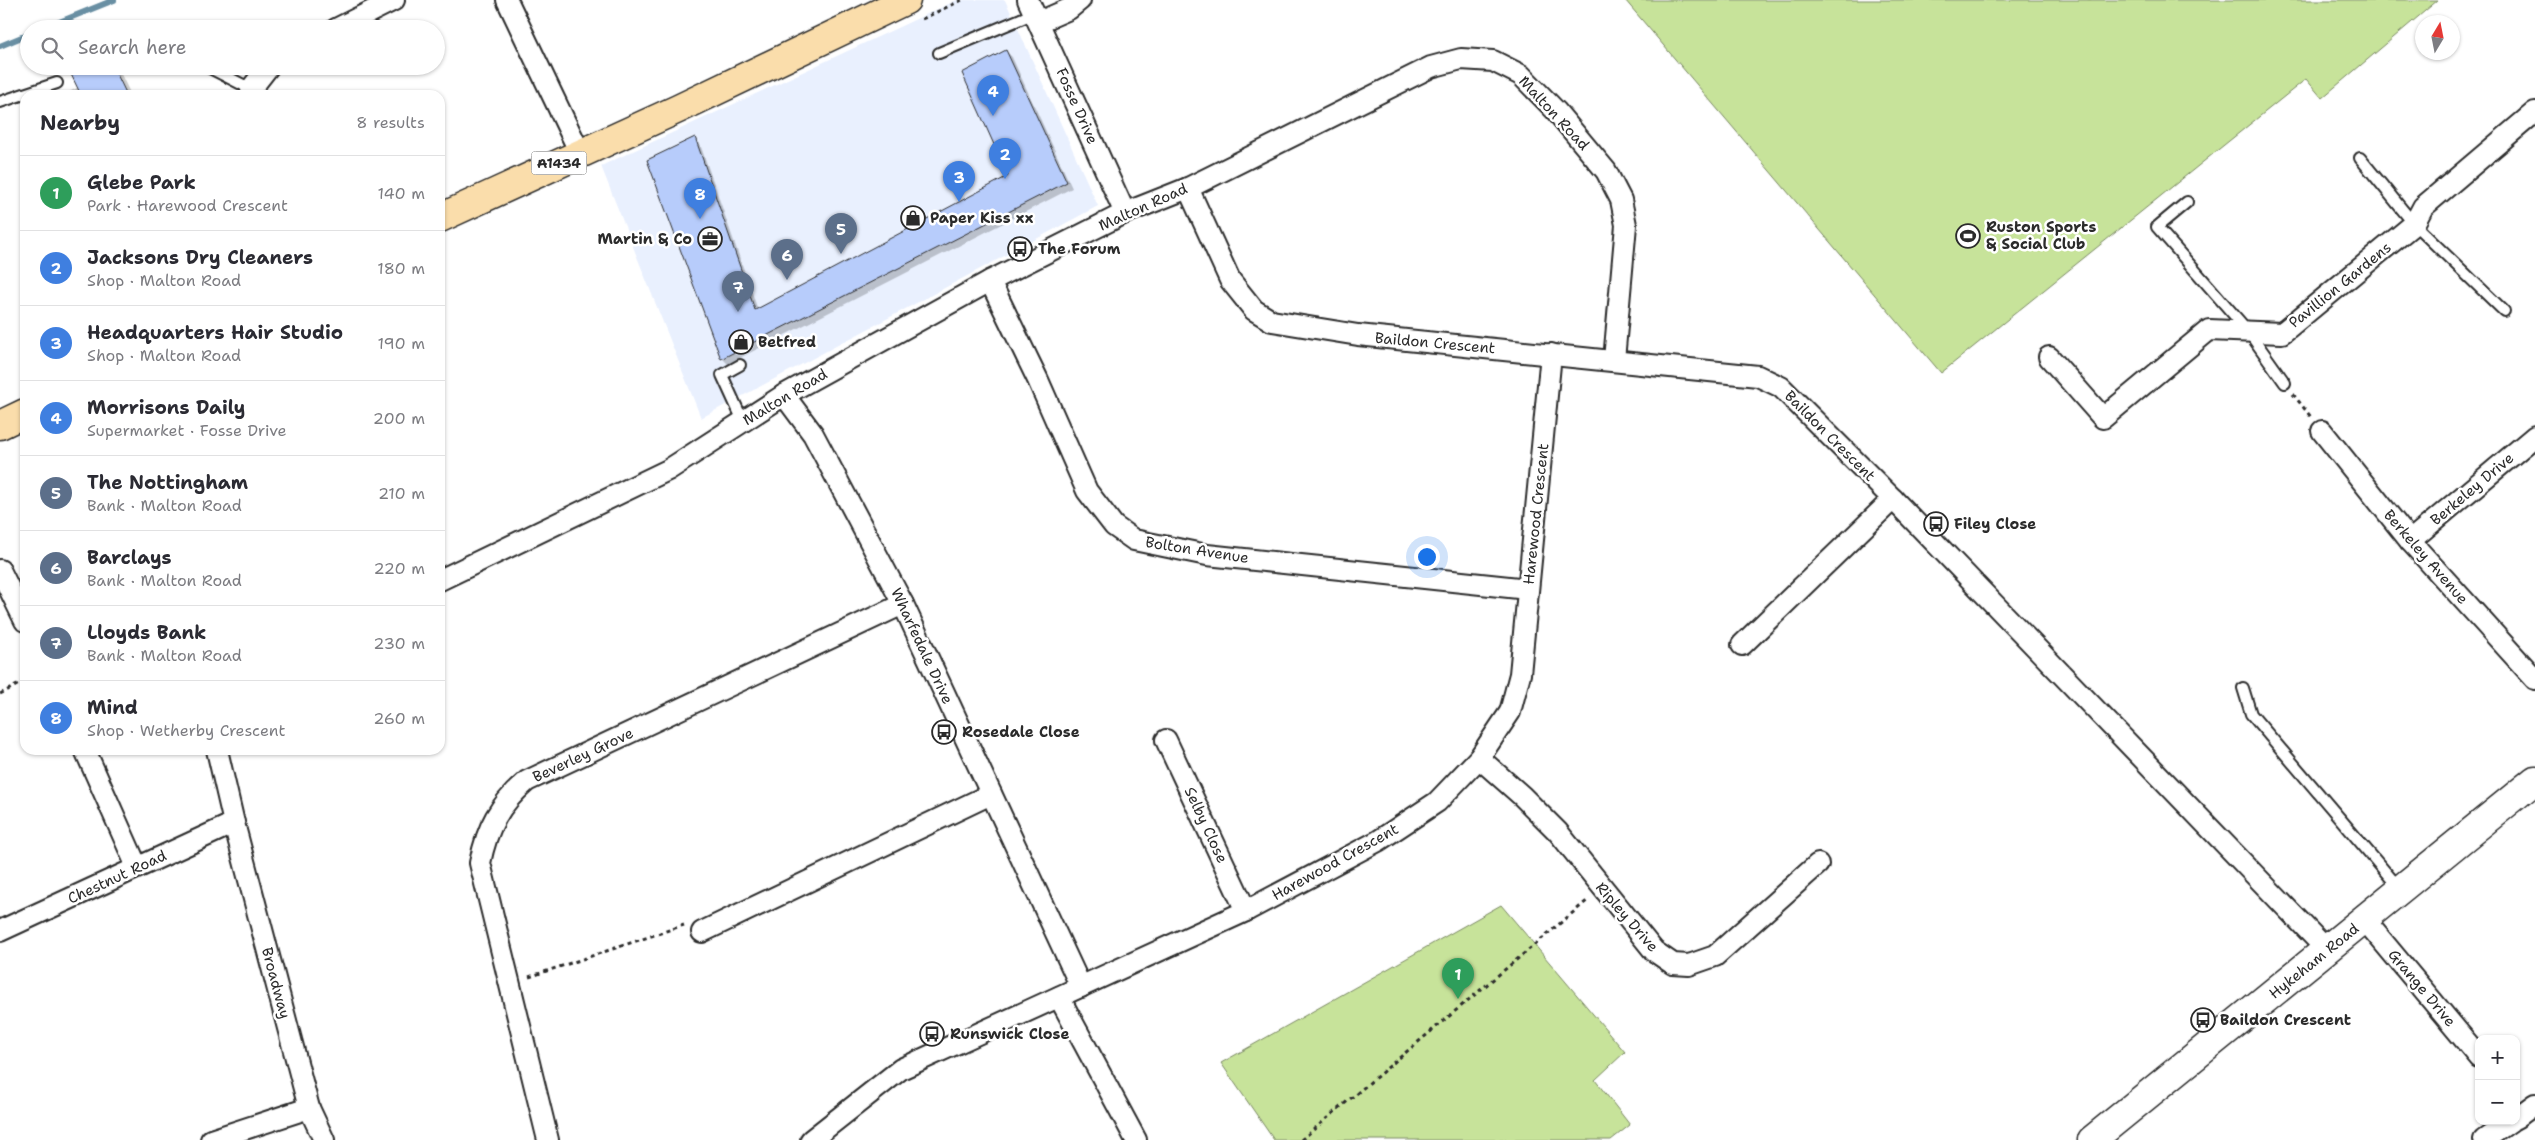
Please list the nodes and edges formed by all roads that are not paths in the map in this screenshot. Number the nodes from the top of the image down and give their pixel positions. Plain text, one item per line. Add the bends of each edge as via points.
1 (394, 0) edge
2 (507, 0) edge
3 (906, 0) edge
4 (1080, 0) edge
5 (1034, 12) edge
6 (354, 20) edge
7 (939, 53) dead end
8 (224, 75) edge
9 (262, 75) edge
10 (56, 83) dead end
11 (251, 89) joint
12 (35, 90) edge
13 (20, 95) edge
14 (0, 102) edge
15 (2533, 117) edge
16 (580, 153) junction
17 (2360, 158) dead end
18 (1188, 188) junction
19 (2187, 202) dead end
20 (1125, 213) junction
21 (445, 216) edge
22 (2414, 224) junction
23 (990, 281) junction
24 (2504, 311) dead end
25 (2248, 332) junction
26 (1552, 354) junction
27 (2049, 356) dead end
28 (1614, 360) junction
29 (740, 365) dead end
30 (2285, 383) road end
31 (784, 395) junction
32 (20, 415) edge
33 (743, 421) junction
34 (0, 425) edge
35 (2322, 431) road end
36 (2535, 436) edge
37 (1893, 499) junction
38 (2410, 541) junction
39 (0, 570) edge
40 (445, 578) edge
41 (1528, 589) junction
42 (903, 604) junction
43 (20, 611) edge
44 (1742, 645) dead end
45 (2535, 680) edge
46 (2243, 688) dead end
47 (1166, 740) dead end
48 (87, 755) edge
49 (219, 755) edge
50 (1479, 758) junction
51 (2535, 780) edge
52 (991, 794) junction
53 (234, 823) junction
54 (1818, 864) dead end
55 (137, 867) junction
56 (2401, 890) junction
57 (1246, 911) junction
58 (2364, 919) junction
59 (0, 931) edge
60 (702, 932) road end
61 (2327, 950) junction
62 (1081, 987) junction
63 (1059, 997) junction
64 (2475, 1052) edge
65 (309, 1108) junction
66 (2521, 1111) edge
67 (211, 1140) edge
68 (324, 1140) edge
69 (548, 1140) edge
70 (811, 1140) edge
71 (1136, 1140) edge
72 (2092, 1140) edge
73 (2484, 1140) edge

1 - 6 street
2 - 16 street
3 - 16 main road, A1434
4 - 5 street via 1069,9
5 - 7 lane
5 - 20 street, Fosse Drive
8 - 11 lane
9 - 11 street
10 - 12 lane
13 - 14 lane
15 - 22 street, Pavillion Gardens via 2423,207
16 - 21 main road, A1434
17 - 22 lane
18 - 20 street, Malton Road
18 - 26 street, Baildon Crescent via 1230,280 1254,310 1272,321 1358,336
18 - 28 street, Malton Road via 1431,67 1461,59 1493,61 1521,75 1556,111 1606,171 1621,200 1626,225
19 - 25 lane via 2157,227
20 - 23 street, Malton Road
22 - 24 lane
22 - 25 street, Pavillion Gardens via 2282,332
23 - 31 street, Malton Road
23 - 41 street, Bolton Avenue via 1088,491 1114,526 1134,540 1207,555
25 - 27 street, Pavillion Gardens via 2209,330 2103,418
25 - 30 lane
26 - 28 street, Baildon Crescent
26 - 41 street, Harewood Crescent
28 - 37 street, Baildon Crescent via 1758,376 1781,387
29 - 33 lane via 722,375
31 - 33 street, Malton Road
31 - 42 street, Wharfedale Drive via 813,434
32 - 34 main road
33 - 40 street, Malton Road via 668,470
35 - 38 street, Berkeley Avenue
36 - 38 street, Berkeley Drive
37 - 44 street
37 - 61 street, Baildon Crescent
38 - 45 street, Berkeley Avenue
39 - 43 street
41 - 50 street, Harewood Crescent via 1520,674 1510,712
42 - 52 street, Wharfedale Drive
42 - 69 street, Beverley Grove via 527,781 507,798 486,836 480,863
46 - 56 lane via 2251,714
47 - 57 street, Selby Close
48 - 55 street
49 - 53 street
50 - 54 street, Ripley Drive via 1558,832 1654,951 1673,964 1689,965 1715,956
50 - 57 street, Harewood Crescent via 1437,802 1378,841
51 - 56 street, Hykeham Road
52 - 60 street
52 - 62 street, Wharfedale Drive
53 - 55 street, Chestnut Road
53 - 65 street, Broadway
55 - 59 street, Chestnut Road
56 - 58 street, Hykeham Road
57 - 62 street, Harewood Crescent
58 - 61 street, Hykeham Road
58 - 64 street, Grange Drive
61 - 72 street, Hykeham Road
62 - 63 street, Harewood Crescent
63 - 70 street, Harewood Crescent via 901,1069
63 - 71 street
65 - 67 street
65 - 68 street, Broadway
66 - 73 street

